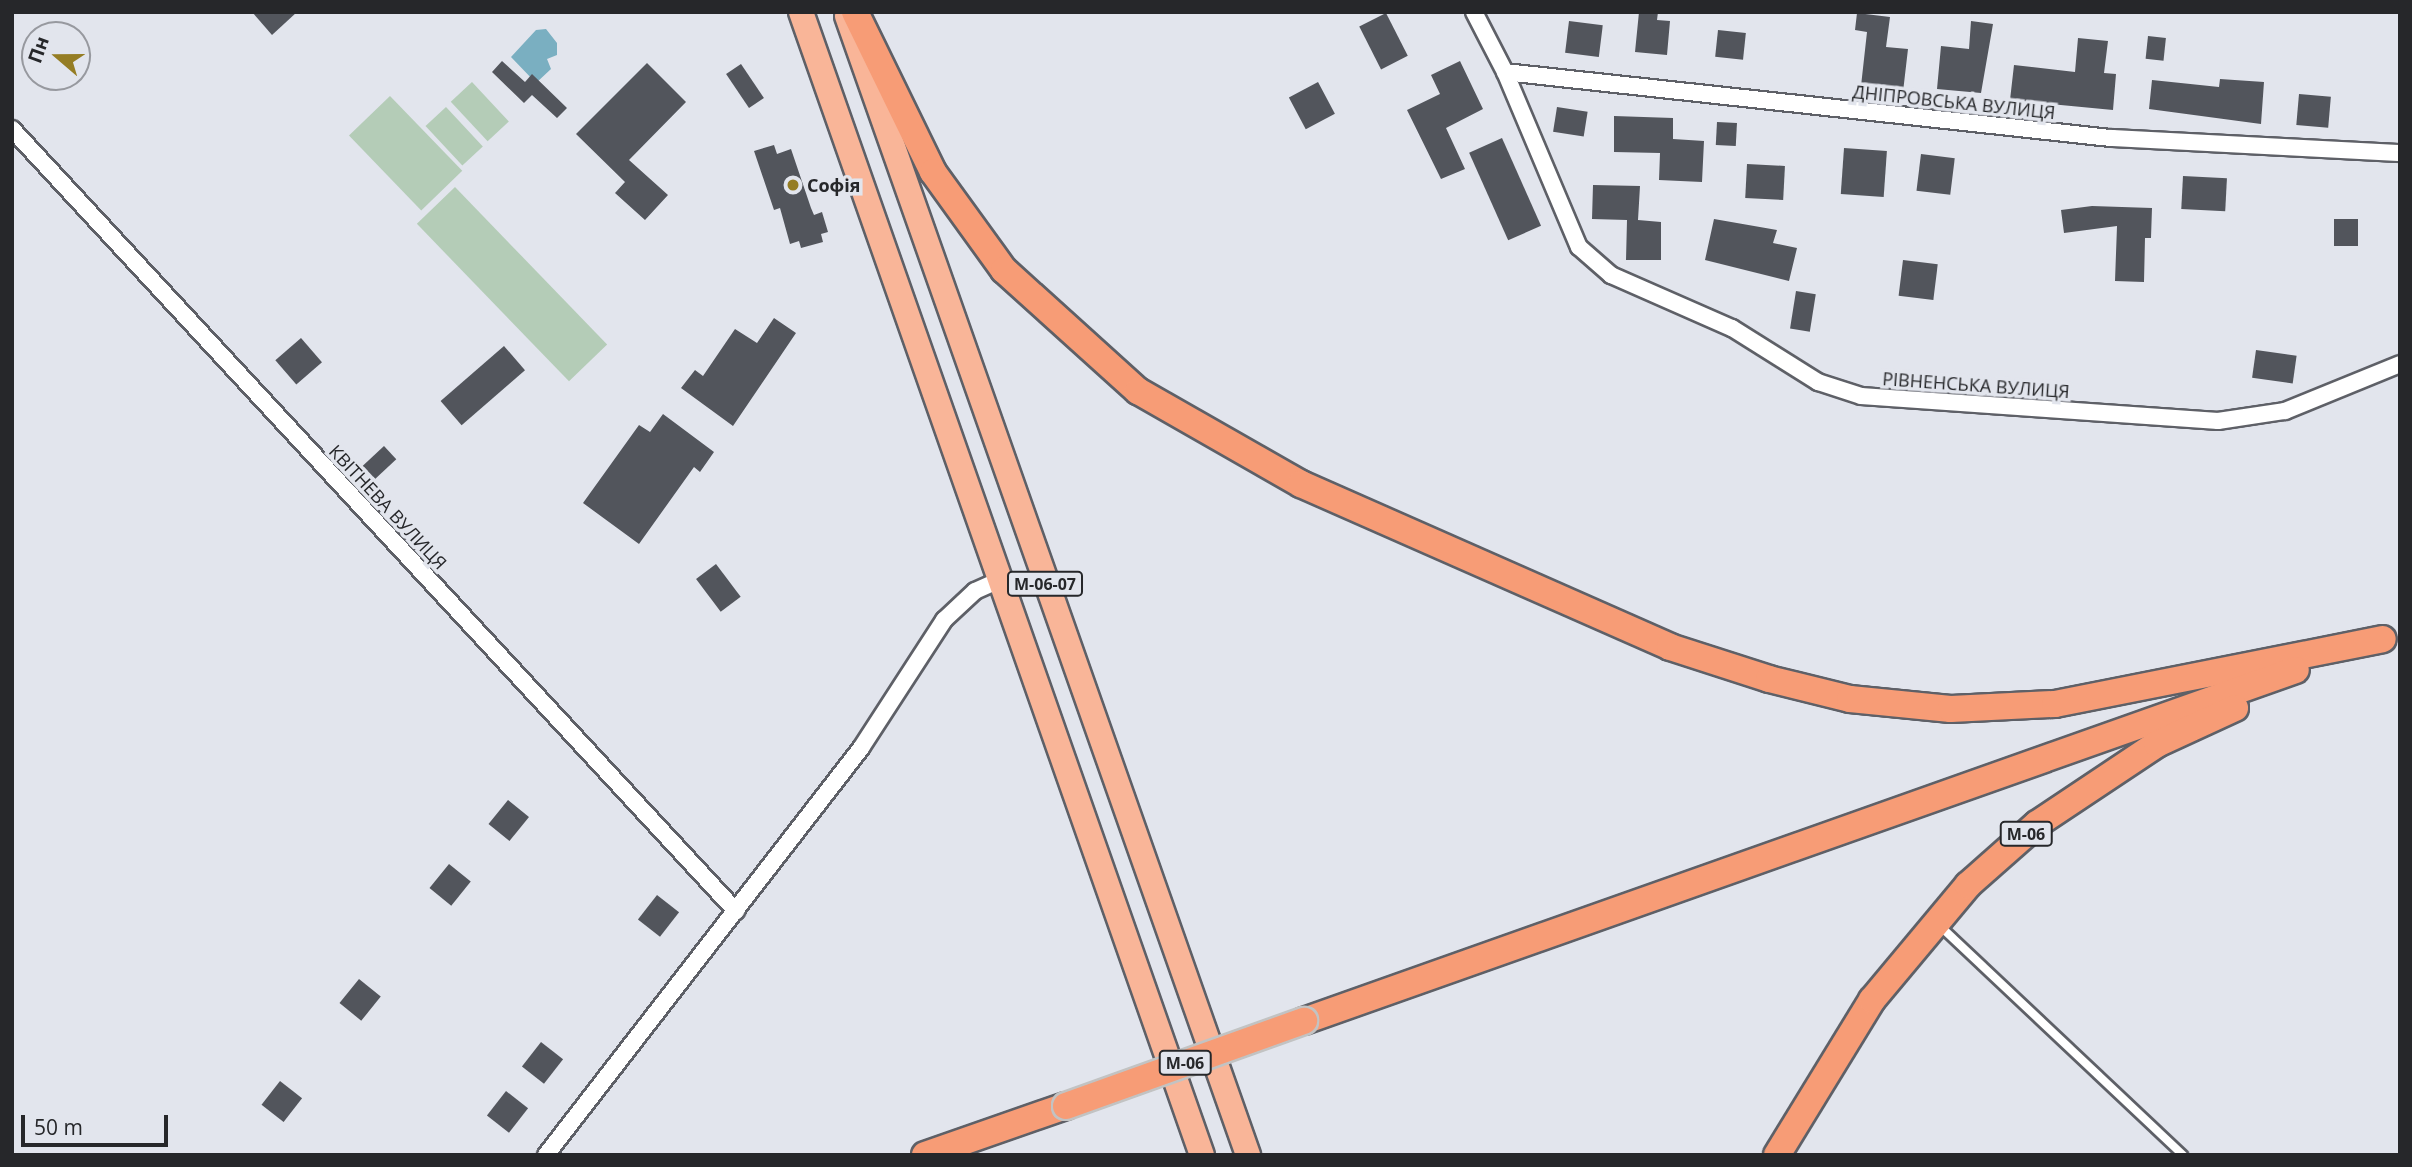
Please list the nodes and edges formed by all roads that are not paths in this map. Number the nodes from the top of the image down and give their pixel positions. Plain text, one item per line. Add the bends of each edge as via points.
1 (801, 12) edge
2 (846, 12) edge
3 (855, 12) edge
4 (1474, 12) edge
5 (1505, 72) junction
6 (12, 129) edge
7 (2400, 153) edge
8 (2400, 364) edge
9 (1000, 580) junction
10 (2391, 636) edge
11 (736, 911) junction
12 (1936, 922) junction
13 (546, 1155) edge
14 (925, 1155) edge
15 (1202, 1155) edge
16 (1248, 1155) edge
17 (1777, 1155) edge
18 (2183, 1155) edge

1 - 9 main road, М-06-07
2 - 16 main road, М-06-07
3 - 10 highway via 933,172 1003,270 1138,391 1301,484 1670,646 1769,679 1850,699 1951,709 2055,704
4 - 5 street
5 - 7 street, ДНІПРОВСЬКА ВУЛИЦЯ via 2110,138
5 - 8 street, РІВНЕНСЬКА ВУЛИЦЯ via 1577,243 1611,275 1732,328 1818,382 1861,396 2218,421 2285,411
6 - 11 street, КВІТНЕВА ВУЛИЦЯ
9 - 11 street via 975,591 944,620 861,748
9 - 15 main road, М-06-07
10 - 12 highway, М-06 via 2157,744 2037,824 1968,886
10 - 14 highway, М-06, bridge
11 - 13 street
12 - 17 highway, М-06 via 1864,1012
12 - 18 lane via 1979,968

